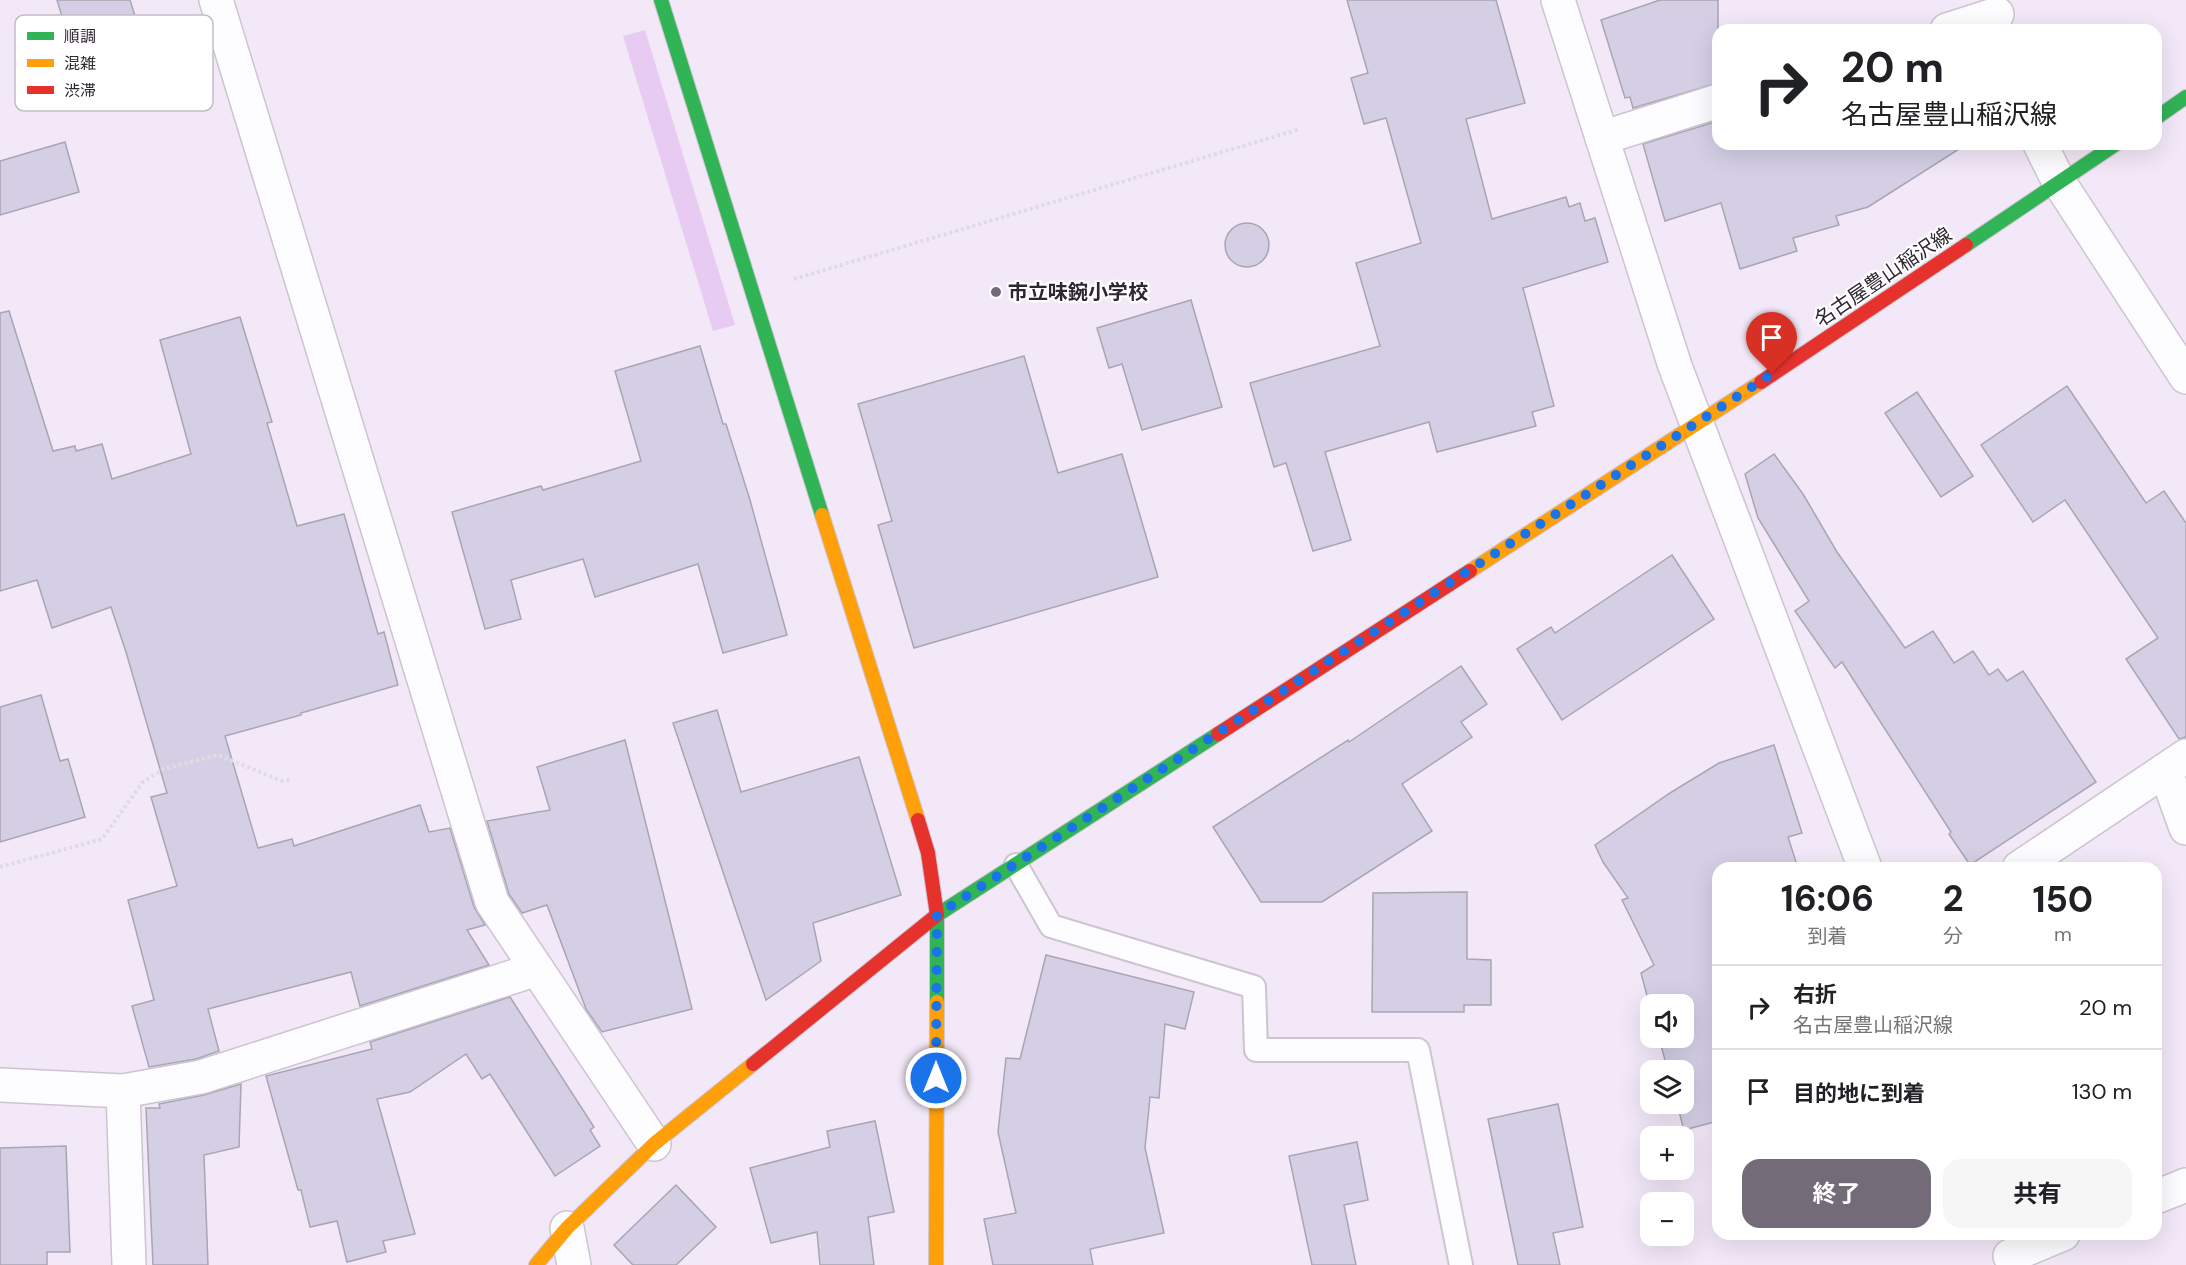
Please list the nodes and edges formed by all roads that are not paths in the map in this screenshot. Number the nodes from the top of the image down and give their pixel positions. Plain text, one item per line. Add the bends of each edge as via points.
1 (216, 0) edge
2 (661, 0) edge
3 (1557, 0) edge
4 (1998, 15) edge
5 (1967, 24) edge
6 (2186, 97) edge
7 (1712, 103) edge
8 (2162, 114) edge
9 (1602, 138) junction
10 (2043, 150) edge
11 (2107, 150) edge
12 (2059, 182) junction
13 (2186, 377) edge
14 (1696, 425) junction
15 (2176, 763) edge
16 (2186, 828) edge
17 (1863, 862) edge
18 (2028, 862) edge
19 (1016, 864) junction
20 (937, 915) junction
21 (537, 969) junction
22 (0, 1085) edge
23 (123, 1091) junction
24 (654, 1144) junction
25 (2186, 1185) edge
26 (2162, 1195) edge
27 (567, 1228) junction
28 (2045, 1240) edge
29 (2009, 1252) edge
30 (129, 1265) edge
31 (536, 1265) edge
32 (574, 1265) edge
33 (936, 1265) edge
34 (1461, 1265) edge

1 - 21 street via 492,902
2 - 20 main road via 928,854
3 - 9 street
4 - 5 street
6 - 8 main road
7 - 9 street
9 - 14 street
10 - 12 street
11 - 12 main road, 名古屋豊山稲沢線
12 - 13 street
12 - 14 main road, 名古屋豊山稲沢線
14 - 17 street
14 - 19 main road, 名古屋豊山稲沢線
15 - 16 street
15 - 18 street
19 - 20 main road, 名古屋豊山稲沢線
19 - 34 lane via 1052,926 1254,987 1256,1050 1418,1050
20 - 24 main road, 名古屋豊山稲沢線
20 - 33 main road
21 - 23 street via 201,1077
21 - 24 street
22 - 23 street
23 - 30 street
24 - 27 main road, 名古屋豊山稲沢線
25 - 26 street
27 - 31 main road, 名古屋豊山稲沢線
27 - 32 street
28 - 29 street

